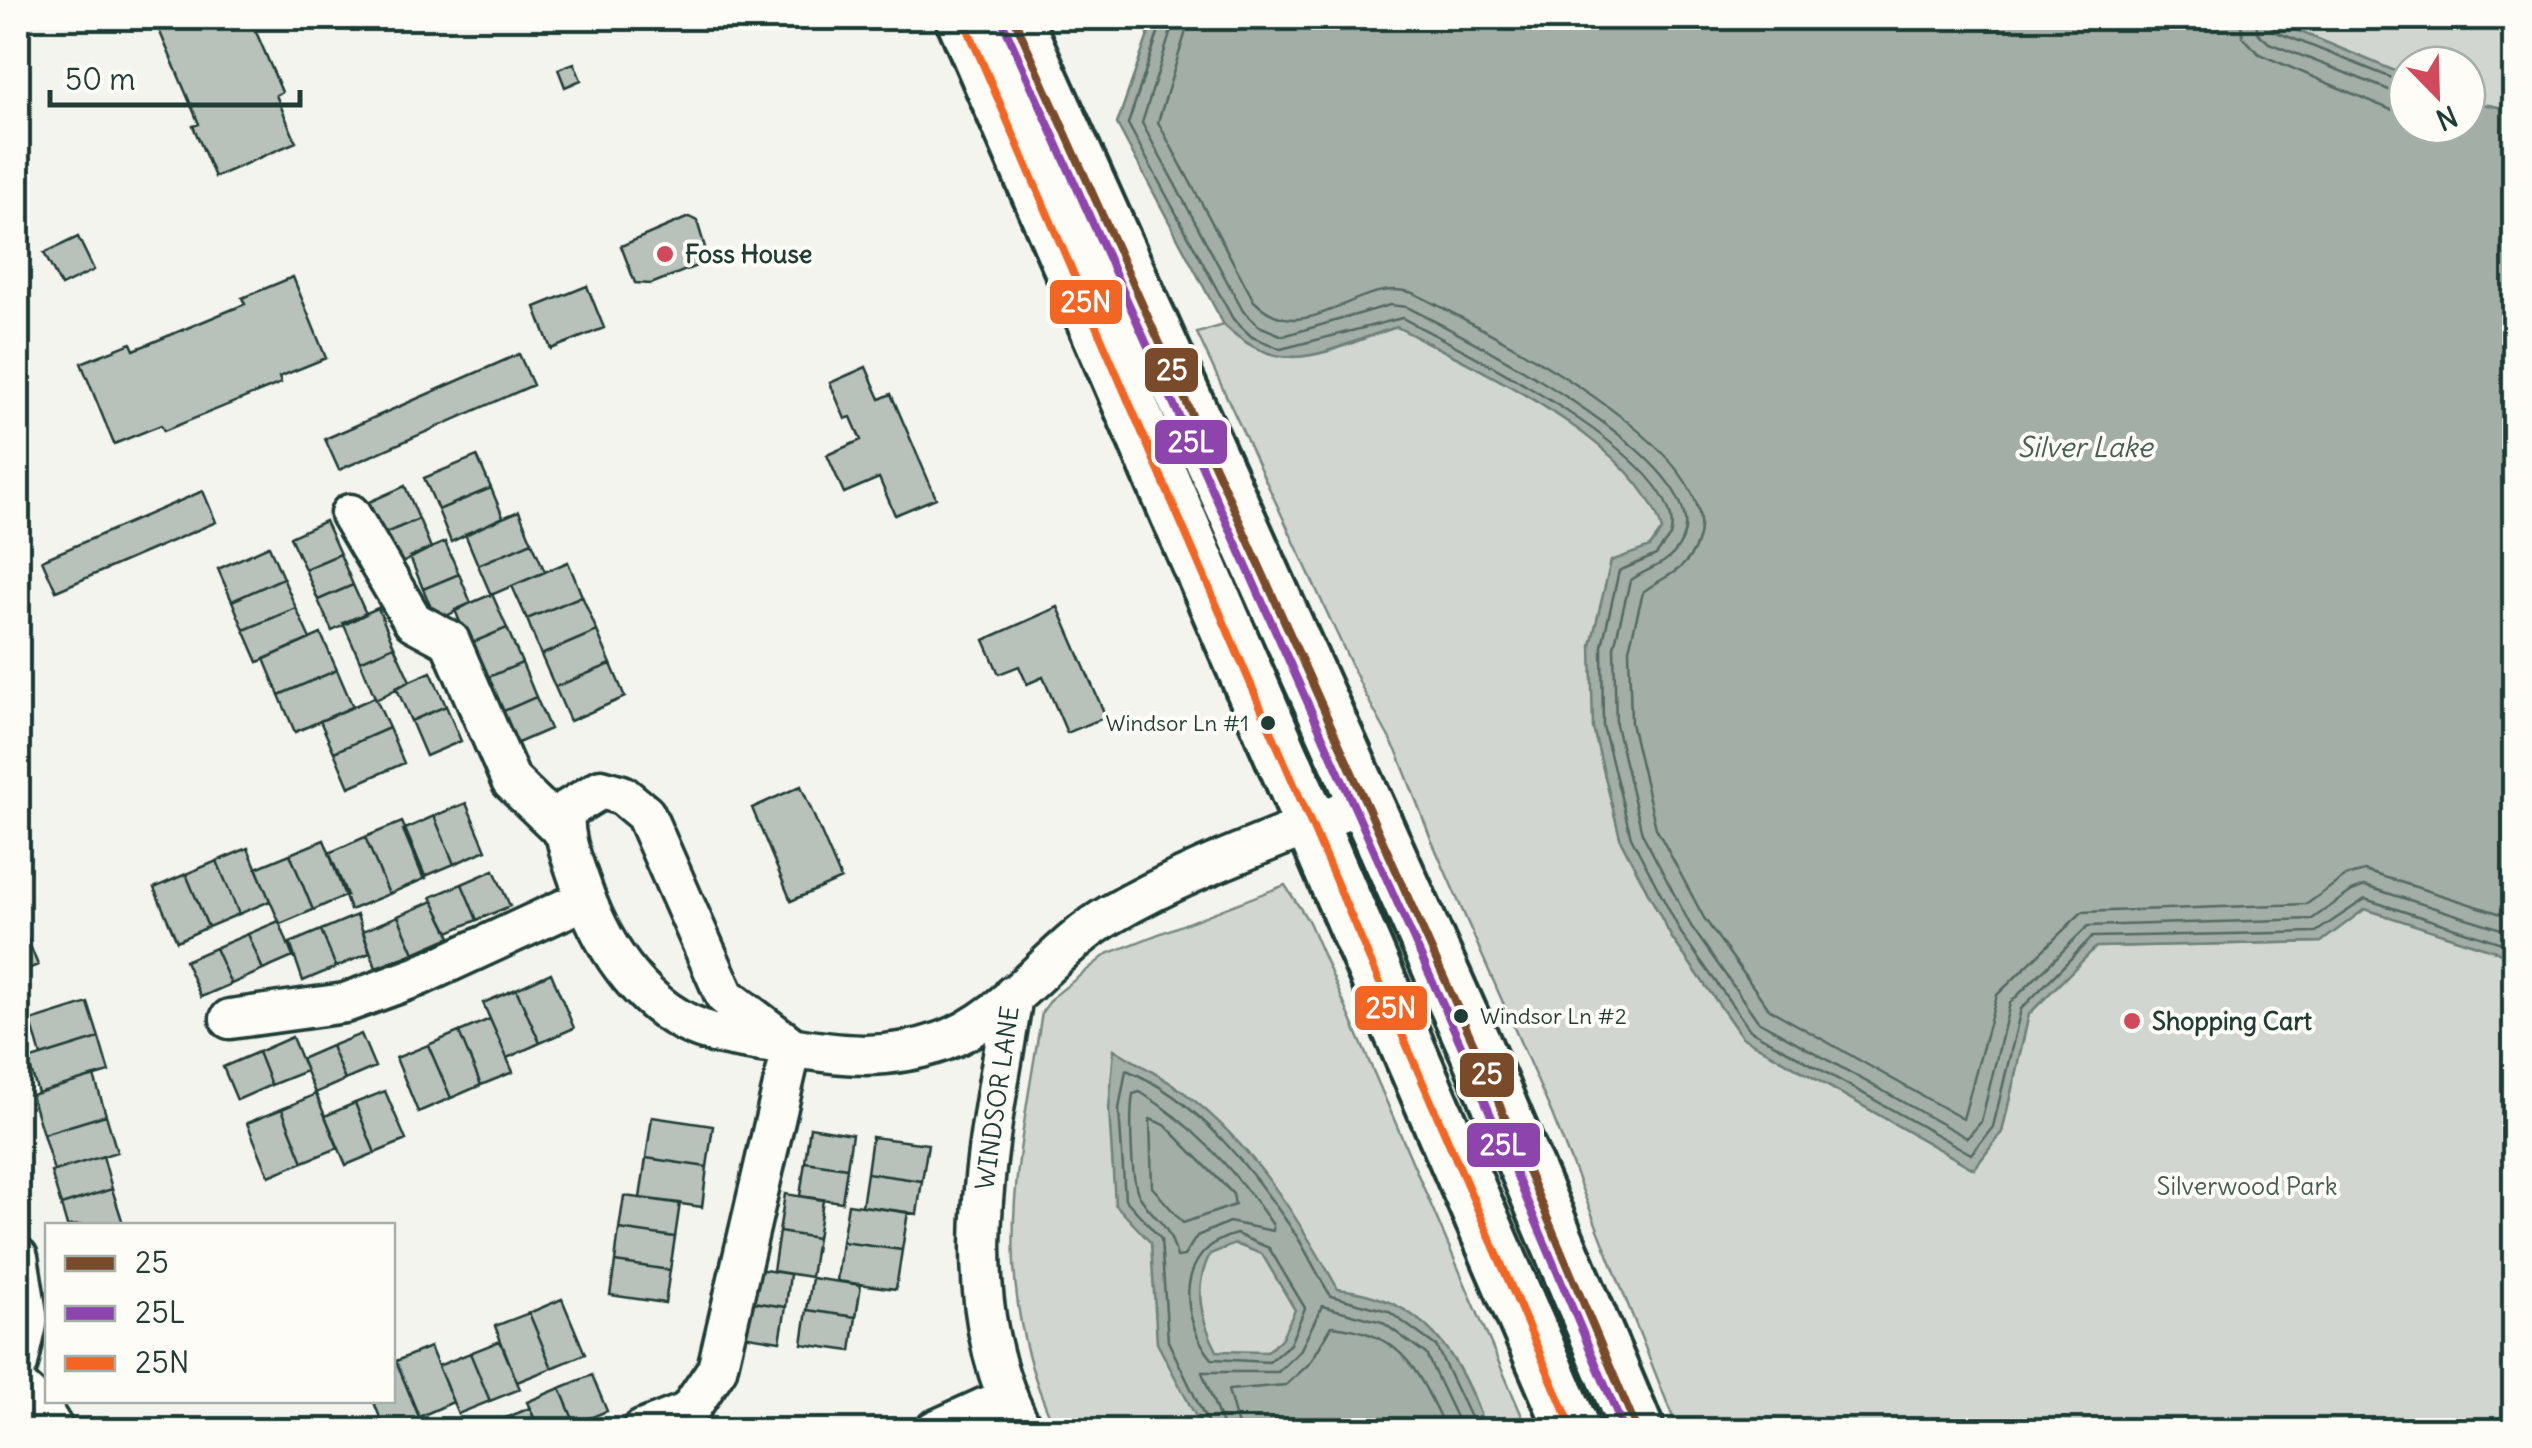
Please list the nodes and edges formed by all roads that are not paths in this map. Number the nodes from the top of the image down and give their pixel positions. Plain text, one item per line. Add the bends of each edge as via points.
1 (963, 18) edge
2 (1014, 18) edge
3 (350, 514) dead end
4 (1366, 802) junction
5 (1314, 824) junction
6 (563, 832) junction
7 (586, 899) junction
8 (1012, 994) junction
9 (230, 1019) dead end
10 (792, 1047) junction
11 (18, 1257) edge
12 (18, 1364) edge
13 (18, 1387) edge
14 (1016, 1414) edge
15 (54, 1430) edge
16 (642, 1430) edge
17 (935, 1430) edge
18 (1574, 1430) edge
19 (1637, 1430) edge

1 - 5 main road
2 - 4 main road
3 - 6 street, WINDSOR LANE via 413,621 450,641 511,781
4 - 5 street
4 - 19 main road
5 - 8 street via 1107,916
5 - 18 main road
6 - 7 street, WINDSOR LANE
6 - 10 street, WINDSOR LANE via 565,811 601,789 622,794 645,814 725,996
7 - 9 street via 345,1003
7 - 10 street, WINDSOR LANE via 621,969 650,998 707,1032
8 - 10 street, WINDSOR LANE via 947,1040 910,1052 868,1057
8 - 14 street, WINDSOR LANE via 980,1255 985,1316
10 - 16 street via 717,1369 688,1412
11 - 12 street via 28,1320
13 - 15 street
14 - 17 street

